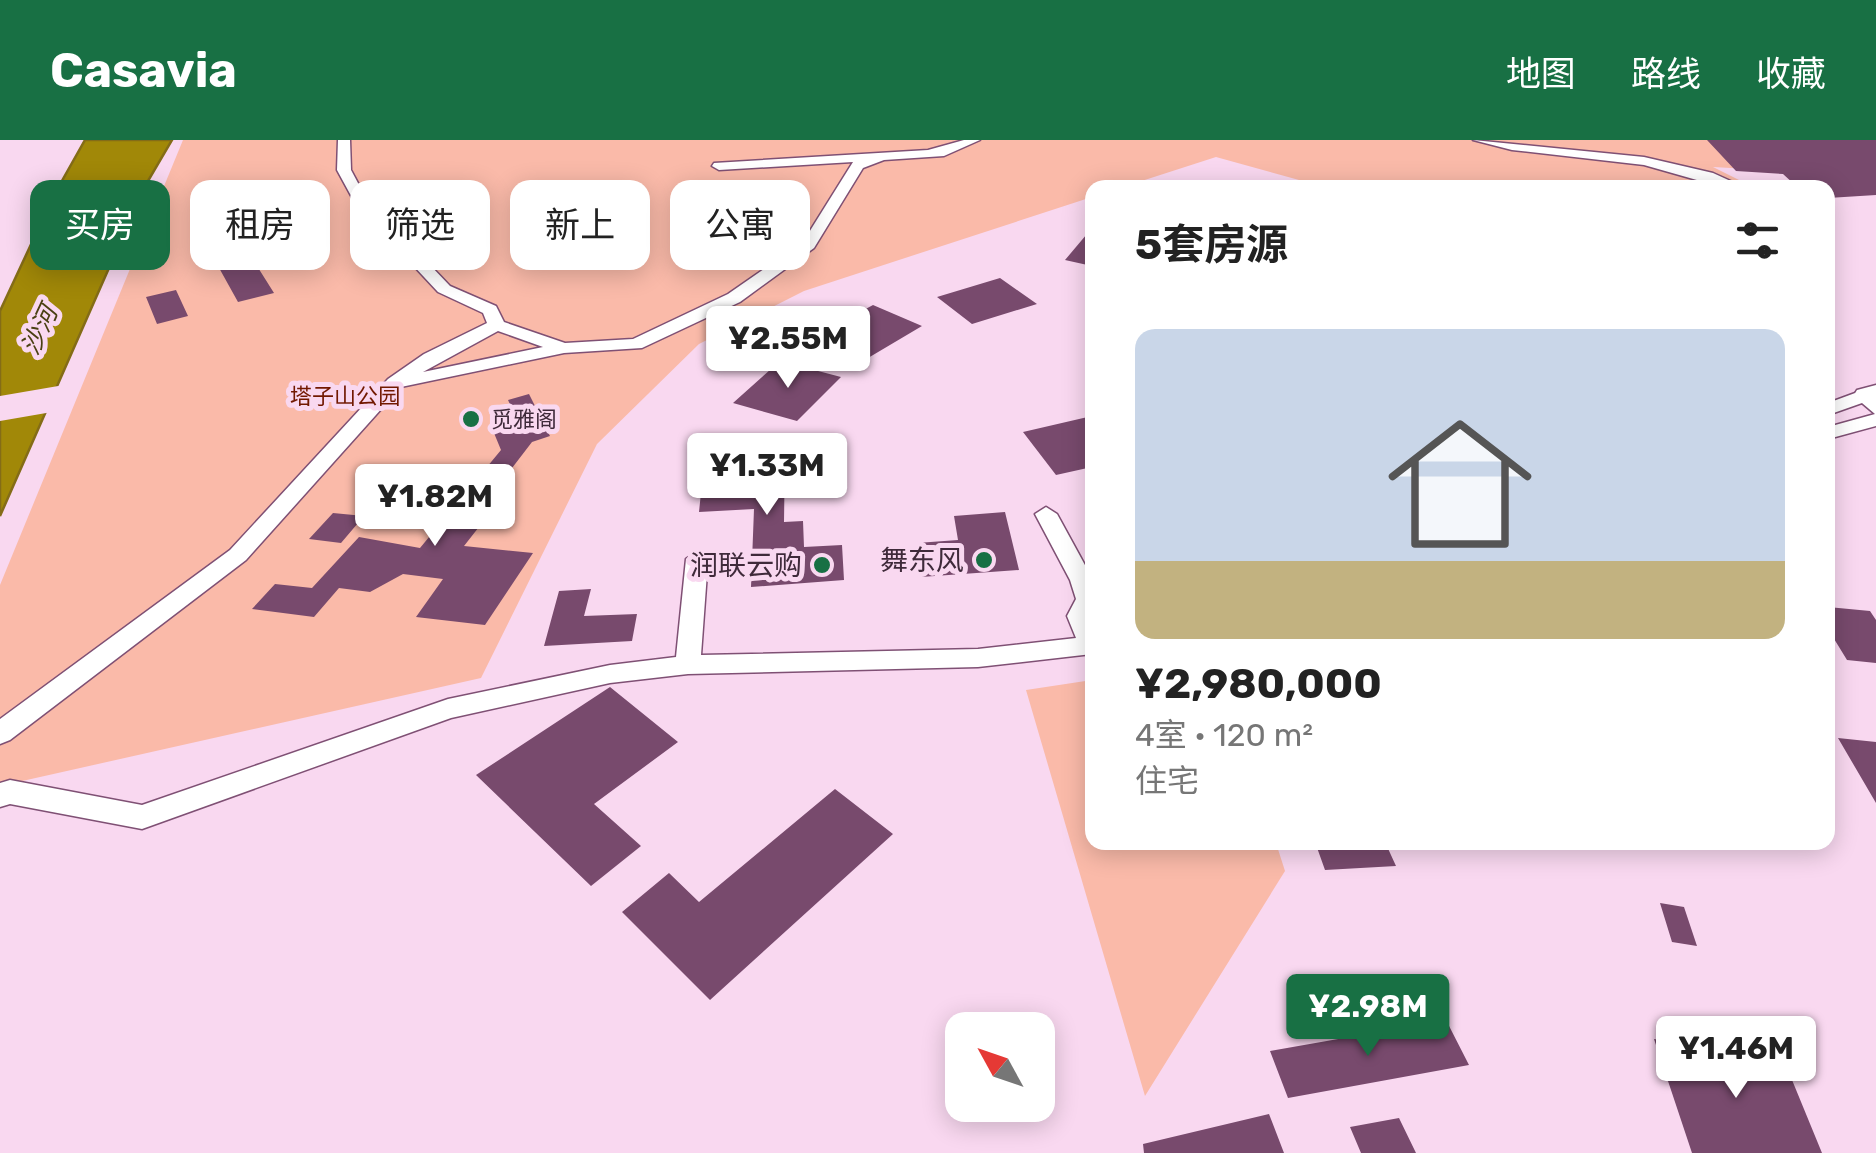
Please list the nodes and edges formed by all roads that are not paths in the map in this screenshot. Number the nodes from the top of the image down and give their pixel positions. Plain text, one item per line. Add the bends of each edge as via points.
1 (344, 140) edge
2 (941, 140) edge
3 (1478, 140) edge
4 (972, 142) edge
5 (870, 157) junction
6 (719, 166) dead end
7 (1718, 180) edge
8 (497, 325) junction
9 (564, 348) junction
10 (395, 383) junction
11 (1873, 399) edge
12 (1835, 407) edge
13 (1876, 420) edge
14 (1835, 431) edge
15 (1046, 514) dead end
16 (697, 559) dead end
17 (1085, 590) edge
18 (1085, 605) edge
19 (1085, 629) edge
20 (1085, 646) edge
21 (688, 665) junction
22 (0, 733) edge
23 (0, 795) edge

1 - 8 street via 344,170 360,200 444,290 490,310
2 - 4 street
3 - 7 street via 1552,155 1657,163
4 - 5 street via 932,157
5 - 6 street
5 - 9 street via 858,164 810,244 734,298 636,344
8 - 9 street
8 - 10 street
9 - 10 street
10 - 22 street via 238,555
11 - 12 street
13 - 14 street
15 - 17 street
16 - 21 street
18 - 19 street via 1079,616
20 - 21 street via 978,658
21 - 23 street via 594,677 448,709 142,817

